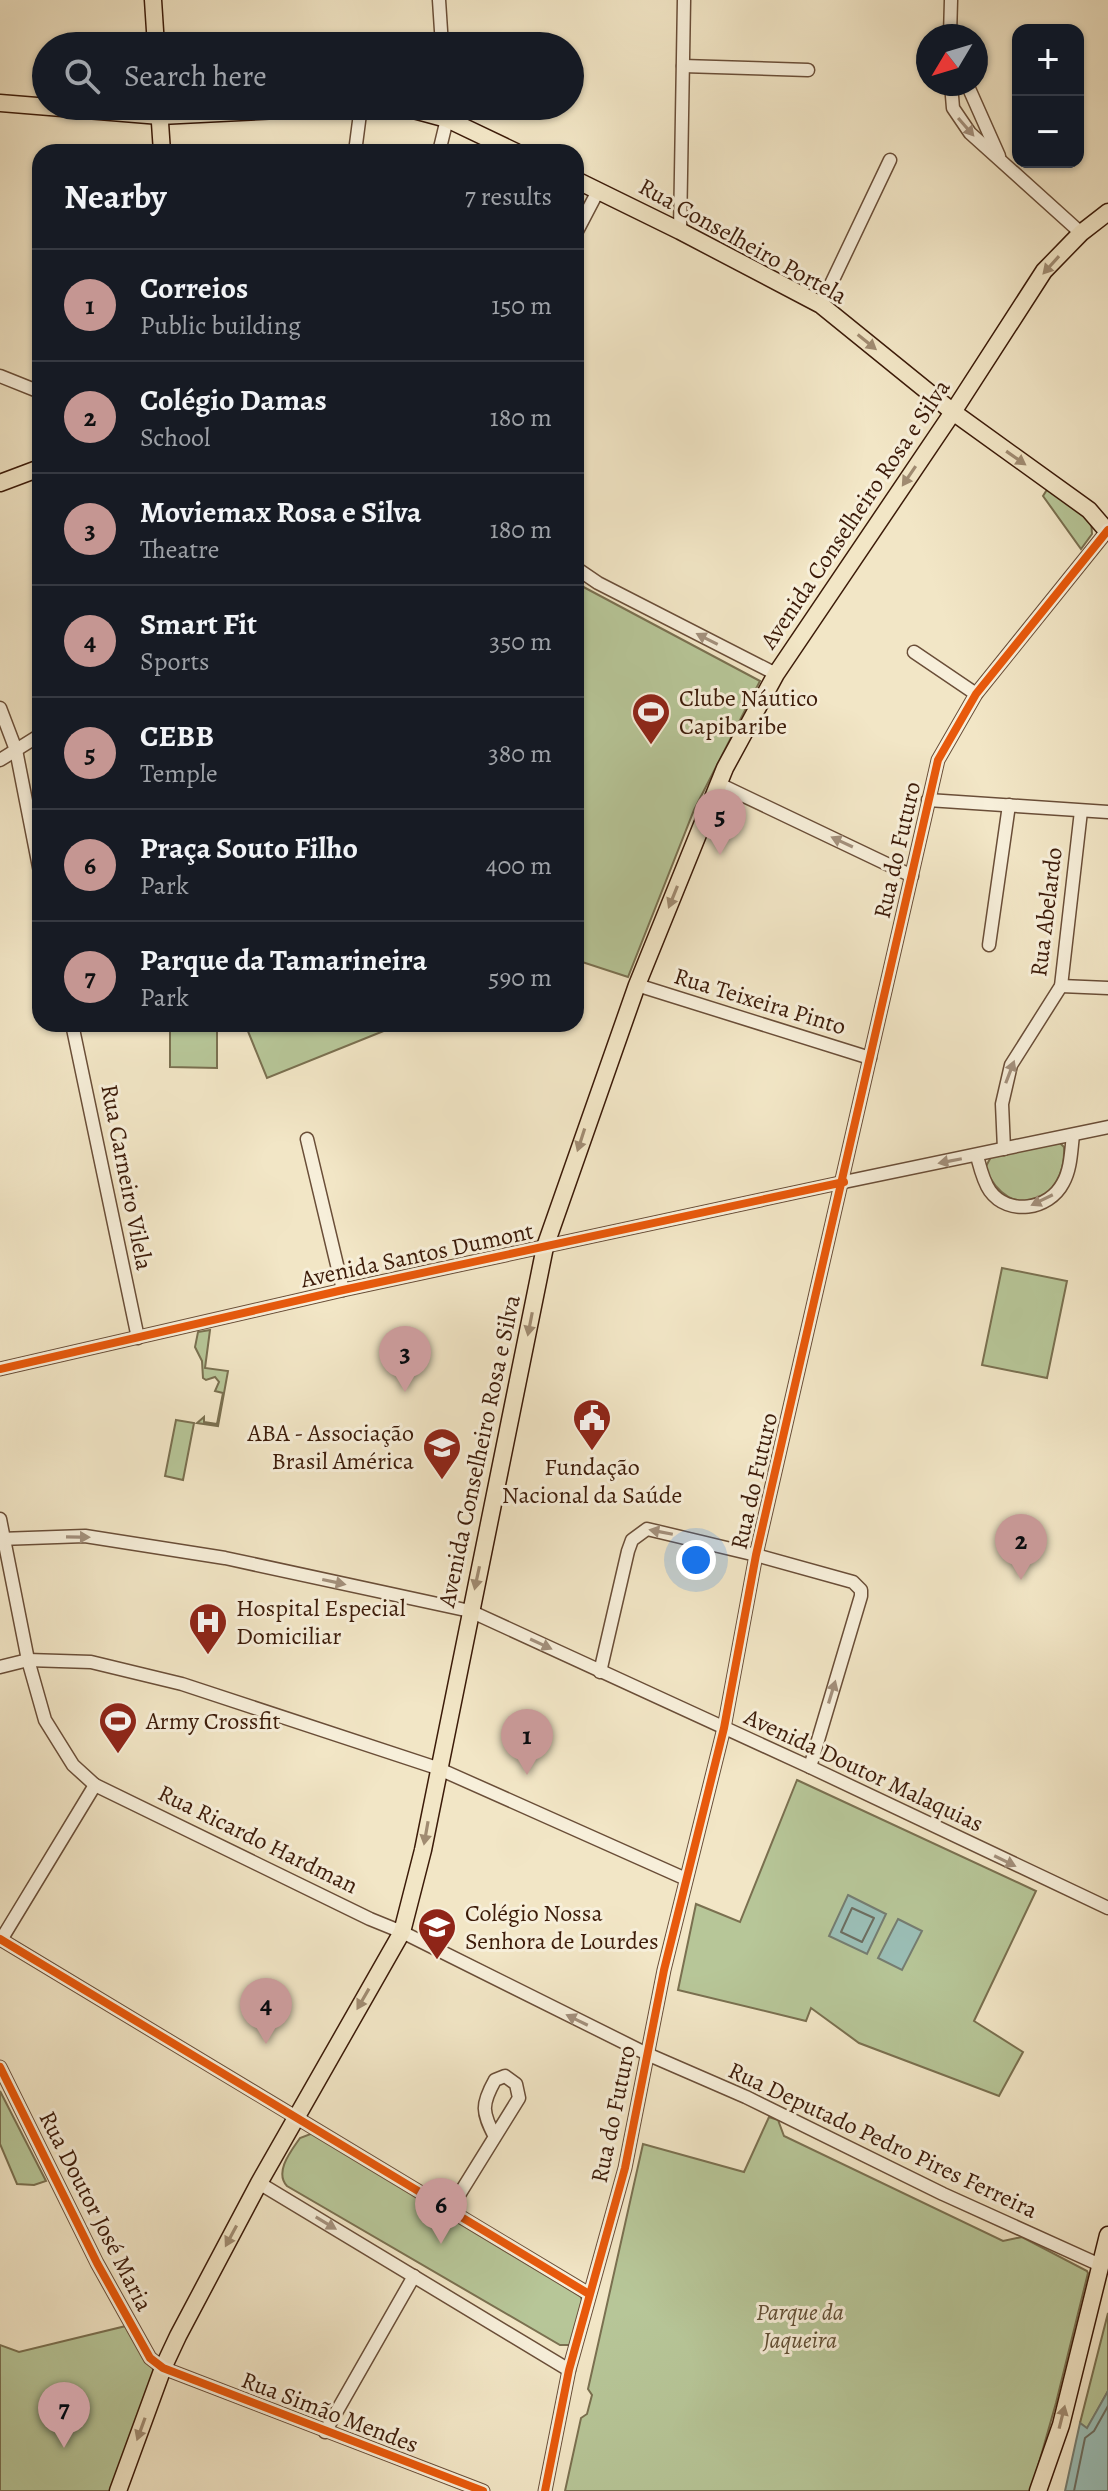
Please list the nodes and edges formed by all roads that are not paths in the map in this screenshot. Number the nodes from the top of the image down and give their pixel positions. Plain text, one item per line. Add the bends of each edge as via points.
1 (153, 0) edge
2 (439, 0) edge
3 (684, 0) edge
4 (951, 0) edge
5 (950, 24) edge
6 (155, 32) edge
7 (441, 32) edge
8 (683, 66) junction
9 (808, 70) dead end
10 (953, 96) edge
11 (972, 96) edge
12 (0, 103) edge
13 (32, 105) edge
14 (160, 120) edge
15 (359, 120) edge
16 (445, 120) edge
17 (459, 120) edge
18 (162, 144) edge
19 (356, 144) edge
20 (440, 144) edge
21 (502, 144) edge
22 (1000, 159) junction
23 (890, 160) dead end
24 (584, 184) edge
25 (598, 191) junction
26 (1108, 212) edge
27 (584, 218) edge
28 (680, 231) junction
29 (1081, 233) junction
30 (821, 305) junction
31 (0, 376) edge
32 (32, 389) edge
33 (953, 412) junction
34 (32, 471) edge
35 (0, 483) edge
36 (1108, 531) edge
37 (584, 573) edge
38 (914, 652) dead end
39 (776, 674) junction
40 (976, 694) junction
41 (0, 708) edge
42 (32, 740) edge
43 (16, 750) junction
44 (0, 760) edge
45 (719, 784) junction
46 (928, 800) junction
47 (1009, 805) junction
48 (1081, 811) junction
49 (1108, 812) edge
50 (32, 831) edge
51 (912, 876) junction
52 (989, 945) dead end
53 (637, 985) junction
54 (1061, 986) junction
55 (1108, 988) edge
56 (74, 1032) edge
57 (870, 1058) junction
58 (1108, 1127) edge
59 (1073, 1135) junction
60 (307, 1139) dead end
61 (1004, 1149) junction
62 (977, 1156) junction
63 (844, 1182) junction
64 (545, 1247) junction
65 (343, 1290) junction
66 (138, 1338) junction
67 (0, 1369) edge
68 (0, 1519) edge
69 (1, 1538) edge
70 (756, 1555) junction
71 (470, 1611) junction
72 (28, 1660) junction
73 (0, 1667) edge
74 (600, 1672) junction
75 (724, 1728) junction
76 (810, 1767) junction
77 (437, 1768) junction
78 (95, 1785) junction
79 (686, 1879) junction
80 (1108, 1908) edge
81 (402, 1932) junction
82 (1, 1939) edge
83 (647, 2054) junction
84 (0, 2067) edge
85 (296, 2118) junction
86 (495, 2137) dead end
87 (259, 2183) junction
88 (449, 2211) junction
89 (1108, 2235) edge
90 (1100, 2265) junction
91 (414, 2276) junction
92 (589, 2294) junction
93 (163, 2368) junction
94 (569, 2370) junction
95 (325, 2432) junction
96 (118, 2491) edge
97 (483, 2491) edge
98 (545, 2491) edge
99 (1038, 2491) edge

1 - 6 main road
2 - 7 street
3 - 8 street
4 - 5 street
8 - 9 street
8 - 28 street
10 -> 22 street via 957,117
11 - 22 street
12 - 13 main road
14 - 18 main road
15 - 19 street
16 - 20 street
17 - 21 main road
22 - 29 street
23 - 30 street
24 - 25 main road, Rua Conselheiro Portela
25 - 27 street
25 - 28 main road, Rua Conselheiro Portela
26 - 29 main road, Avenida Conselheiro Rosa e Silva
28 - 30 main road, Rua Conselheiro Portela
29 -> 33 main road, Avenida Conselheiro Rosa e Silva via 1044,271
30 -> 33 main road, Rua Conselheiro Portela
31 - 32 street
33 -> 36 main road, Rua Conselheiro Portela via 1068,493
33 -> 39 main road, Avenida Conselheiro Rosa e Silva
34 - 35 main road
36 - 40 street, Rua do Futuro
39 -> 37 street
38 - 40 street
39 - 45 main road, Avenida Conselheiro Rosa e Silva
40 - 46 street, Rua do Futuro via 938,760
41 - 43 street
42 - 43 street
43 - 44 street
43 - 50 street
51 -> 45 street
45 -> 53 main road, Avenida Conselheiro Rosa e Silva
46 - 47 street
46 - 51 street, Rua do Futuro
47 - 48 street
47 - 52 street
48 - 49 street
48 - 54 street, Rua Abelardo
51 - 57 street, Rua do Futuro
53 - 57 street, Rua Teixeira Pinto
53 -> 64 main road, Avenida Conselheiro Rosa e Silva
54 - 55 street
61 -> 54 street, Rua Abelardo via 1002,1104 1011,1065
56 - 66 street, Rua Carneiro Vilela
57 - 63 street, Rua do Futuro
58 - 59 street, Avenida Santos Dumont
59 - 61 street, Avenida Santos Dumont
59 -> 62 street via 1064,1182 1038,1205 1013,1207 997,1198
60 - 65 street
61 - 62 street, Avenida Santos Dumont
62 -> 63 street, Avenida Santos Dumont
63 - 64 street, Avenida Santos Dumont
63 - 70 street, Rua do Futuro
64 - 65 street, Avenida Santos Dumont
64 -> 71 main road, Avenida Conselheiro Rosa e Silva
65 - 66 street, Avenida Santos Dumont
66 - 67 street, Avenida Santos Dumont
68 - 69 street
69 -> 71 street, Avenida Doutor Malaquias via 85,1536 225,1558
69 - 72 street
70 -> 74 street via 655,1530 638,1533 628,1551
70 - 75 street, Rua do Futuro
76 -> 70 street via 861,1590 853,1582
71 -> 74 street, Avenida Doutor Malaquias
71 - 77 main road, Avenida Conselheiro Rosa e Silva
72 - 73 street
72 - 77 street via 91,1662 182,1684
72 - 78 street via 45,1720 73,1765
74 - 75 street, Avenida Doutor Malaquias
75 - 76 street, Avenida Doutor Malaquias
75 - 79 street, Rua do Futuro
76 -> 80 street, Avenida Doutor Malaquias
77 - 79 street
77 -> 81 main road, Avenida Conselheiro Rosa e Silva
78 - 81 street, Rua Ricardo Hardman
78 - 82 street
79 - 83 street, Rua do Futuro
83 -> 81 street, Rua Ricardo Hardman
81 -> 85 main road, Avenida Conselheiro Rosa e Silva
82 - 85 street
83 - 90 street, Rua Deputado Pedro Pires Ferreira
83 - 92 street, Rua do Futuro via 625,2168
84 - 93 street, Rua Doutor José Maria via 122,2312 150,2358
85 - 87 main road, Avenida Conselheiro Rosa e Silva
85 - 88 street
86 - 88 street
87 -> 91 street
87 -> 93 main road, Avenida Conselheiro Rosa e Silva
88 - 92 street
89 - 90 main road
99 -> 90 main road via 1061,2425
91 - 94 street
91 - 95 street
92 - 94 street, Rua do Futuro
93 - 95 street, Rua Simão Mendes
93 -> 96 main road, Avenida Conselheiro Rosa e Silva
94 - 98 street, Rua do Futuro
95 - 97 street, Rua Simão Mendes

